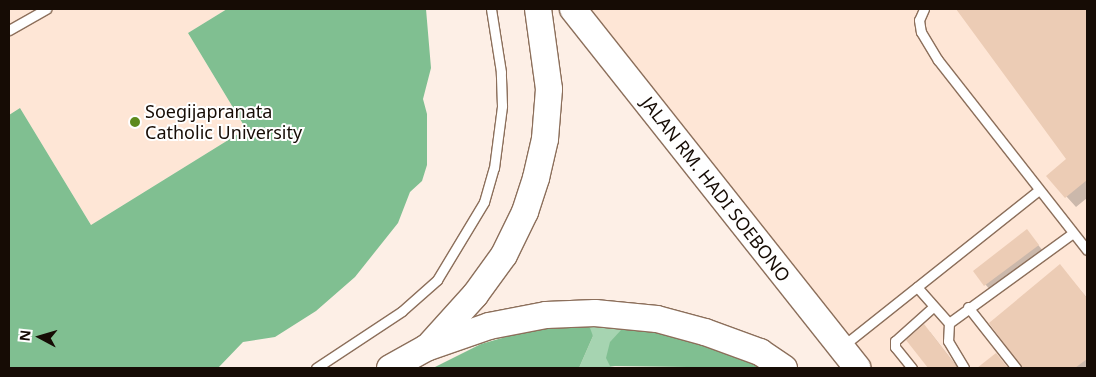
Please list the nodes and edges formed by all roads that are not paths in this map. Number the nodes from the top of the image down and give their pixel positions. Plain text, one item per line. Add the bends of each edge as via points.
1 (46, 9) edge
2 (491, 9) edge
3 (538, 9) edge
4 (573, 9) edge
5 (924, 9) edge
6 (9, 30) edge
7 (1039, 190) junction
8 (1072, 233) junction
9 (1087, 250) edge
10 (917, 287) junction
11 (933, 307) junction
12 (968, 307) junction
13 (949, 323) junction
14 (842, 347) junction
15 (426, 348) junction
16 (316, 368) edge
17 (390, 368) edge
18 (784, 368) edge
19 (858, 368) edge
20 (912, 368) edge
21 (964, 368) edge
22 (1016, 368) edge

1 - 6 lane
2 - 16 lane via 501,72 502,106 494,168 484,202 437,280 402,311
3 - 15 main road via 549,89 545,140 525,212 498,263
4 - 14 main road, JALAN RM. HADI SOEBONO
5 - 7 lane via 919,20 921,32 938,60
7 - 8 lane
7 - 10 lane
8 - 9 lane
8 - 12 lane
10 - 11 lane
10 - 14 lane
11 - 13 lane
11 - 20 lane via 895,341 895,347
12 - 13 lane
12 - 22 lane
13 - 21 lane via 948,341
14 - 19 main road, JALAN RM. HADI SOEBONO
15 - 17 main road
15 - 18 main road via 490,326 546,315 596,313 657,318 705,332 760,352

